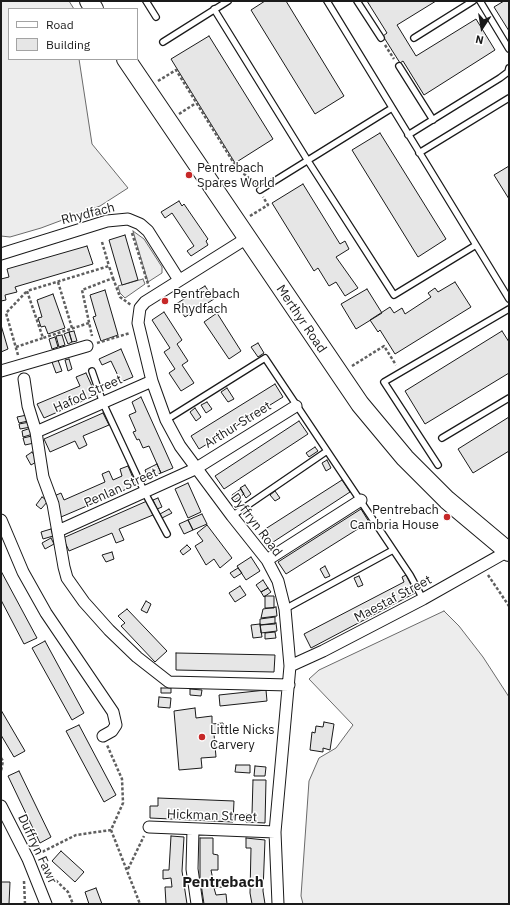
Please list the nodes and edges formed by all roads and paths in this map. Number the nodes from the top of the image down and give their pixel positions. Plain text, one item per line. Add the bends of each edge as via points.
1 (146, 1) edge
2 (228, 1) edge
3 (327, 1) edge
4 (357, 1) edge
5 (473, 1) edge
6 (480, 1) edge
7 (214, 9) junction
8 (156, 17) dead end
9 (381, 38) joint
10 (414, 38) dead end
11 (163, 42) dead end
12 (509, 49) edge
13 (127, 60) edge
14 (399, 66) joint
15 (509, 68) edge
16 (146, 89) junction
17 (509, 98) edge
18 (392, 108) junction
19 (433, 120) junction
20 (408, 135) junction
21 (419, 152) junction
22 (308, 161) junction
23 (260, 190) junction
24 (128, 219) junction
25 (242, 232) junction
26 (102, 242) dead end
27 (476, 246) junction
28 (1, 254) edge
29 (109, 266) junction
30 (113, 278) junction
31 (179, 280) junction
32 (58, 282) junction
33 (27, 291) junction
34 (155, 295) junction
35 (509, 299) edge
36 (140, 308) junction
37 (509, 309) edge
38 (89, 323) junction
39 (72, 328) junction
40 (138, 331) junction
41 (43, 338) junction
42 (91, 345) junction
43 (16, 347) junction
44 (21, 366) junction
45 (1, 371) edge
46 (92, 371) dead end
47 (401, 372) junction
48 (339, 375) junction
49 (24, 379) dead end
50 (152, 381) junction
51 (509, 398) edge
52 (103, 403) junction
53 (296, 406) junction
54 (166, 420) junction
55 (36, 432) junction
56 (442, 438) dead end
57 (328, 451) junction
58 (438, 465) dead end
59 (195, 469) junction
60 (145, 493) junction
61 (360, 500) junction
62 (232, 516) junction
63 (1, 520) edge
64 (58, 531) junction
65 (167, 534) dead end
66 (393, 550) junction
67 (508, 551) edge
68 (267, 560) junction
69 (482, 567) junction
70 (424, 599) junction
71 (509, 606) edge
72 (285, 608) junction
73 (290, 666) junction
74 (289, 685) junction
75 (104, 736) joint
76 (1, 758) edge
77 (1, 771) edge
78 (1, 806) edge
79 (149, 827) joint
80 (193, 829) junction
81 (112, 830) junction
82 (275, 832) junction
83 (28, 859) junction
84 (128, 870) junction
85 (46, 904) edge
86 (73, 904) edge
87 (140, 904) edge
88 (197, 904) edge
89 (278, 904) edge

1 - 8 lane
2 - 7 lane
3 - 18 lane
4 - 9 lane
5 - 10 lane
6 - 12 lane
7 - 11 lane
7 - 22 lane
9 - 14 path
13 - 16 main road, Merthyr Road
14 - 19 lane
15 - 19 lane via 500,78
16 - 23 path via 176,70 237,168
16 - 25 main road, Merthyr Road
17 - 21 lane
18 - 20 lane
18 - 22 lane
19 - 20 lane
20 - 21 lane
21 - 27 lane
22 - 23 lane
22 - 27 lane via 394,295
23 - 25 path via 268,206
24 - 28 street, Rhydfach via 107,221
24 - 31 street, Rhydfach via 148,231
24 - 34 path via 147,285
25 - 31 street
25 - 48 main road, Merthyr Road
26 - 29 path
27 - 35 lane
29 - 30 path
29 - 32 path
30 - 36 path via 120,297
30 - 38 path via 82,290
31 - 34 street
32 - 33 path
32 - 39 path
33 - 41 path
33 - 43 path via 6,313
34 - 36 street
36 - 40 street, Dyffryn Road
37 - 47 lane
38 - 39 path
38 - 42 path
39 - 41 path
40 - 42 path
40 - 50 street, Dyffryn Road
41 - 43 path
42 - 44 street
43 - 44 path
44 - 45 street
46 - 52 lane
47 - 48 path via 384,346
47 - 58 lane via 384,382
48 - 67 main road, Merthyr Road via 405,458 448,500
49 - 55 street via 28,406
50 - 52 street, Hafod Street
50 - 54 street, Dyffryn Road
51 - 56 lane
52 - 55 street, Hafod Street
52 - 60 lane
53 - 54 lane via 264,358
53 - 57 lane
53 - 59 street, Arthur Street
54 - 59 street, Dyffryn Road
55 - 64 street via 43,477 53,504
57 - 61 lane
57 - 62 lane
59 - 60 street, Penlan Street
59 - 62 street, Dyffryn Road
60 - 64 street, Penlan Street
60 - 65 lane
61 - 66 lane
61 - 68 street
62 - 68 street, Dyffryn Road
63 - 75 street via 23,572 46,613 113,712 116,725
64 - 74 street via 67,578 84,602 137,658 169,682
66 - 70 lane
66 - 72 lane
67 - 69 street, Maestaf Street
68 - 72 street, Dyffryn Road via 278,581
69 - 70 street, Maestaf Street
69 - 71 path
70 - 73 street, Maestaf Street
72 - 73 street, Dyffryn Road
73 - 74 street, Dyffryn Road
74 - 82 street, Dyffryn Road
75 - 81 path via 122,779 123,803
76 - 77 path
78 - 83 street, Duffryn Fawr
79 - 80 street, Hickman Street
79 - 84 path
80 - 82 street, Hickman Street
80 - 88 street via 192,869
81 - 83 path via 76,835
81 - 84 path
82 - 89 street, Dyffryn Road
83 - 85 street, Duffryn Fawr
83 - 86 path via 43,867 68,892
84 - 87 path

